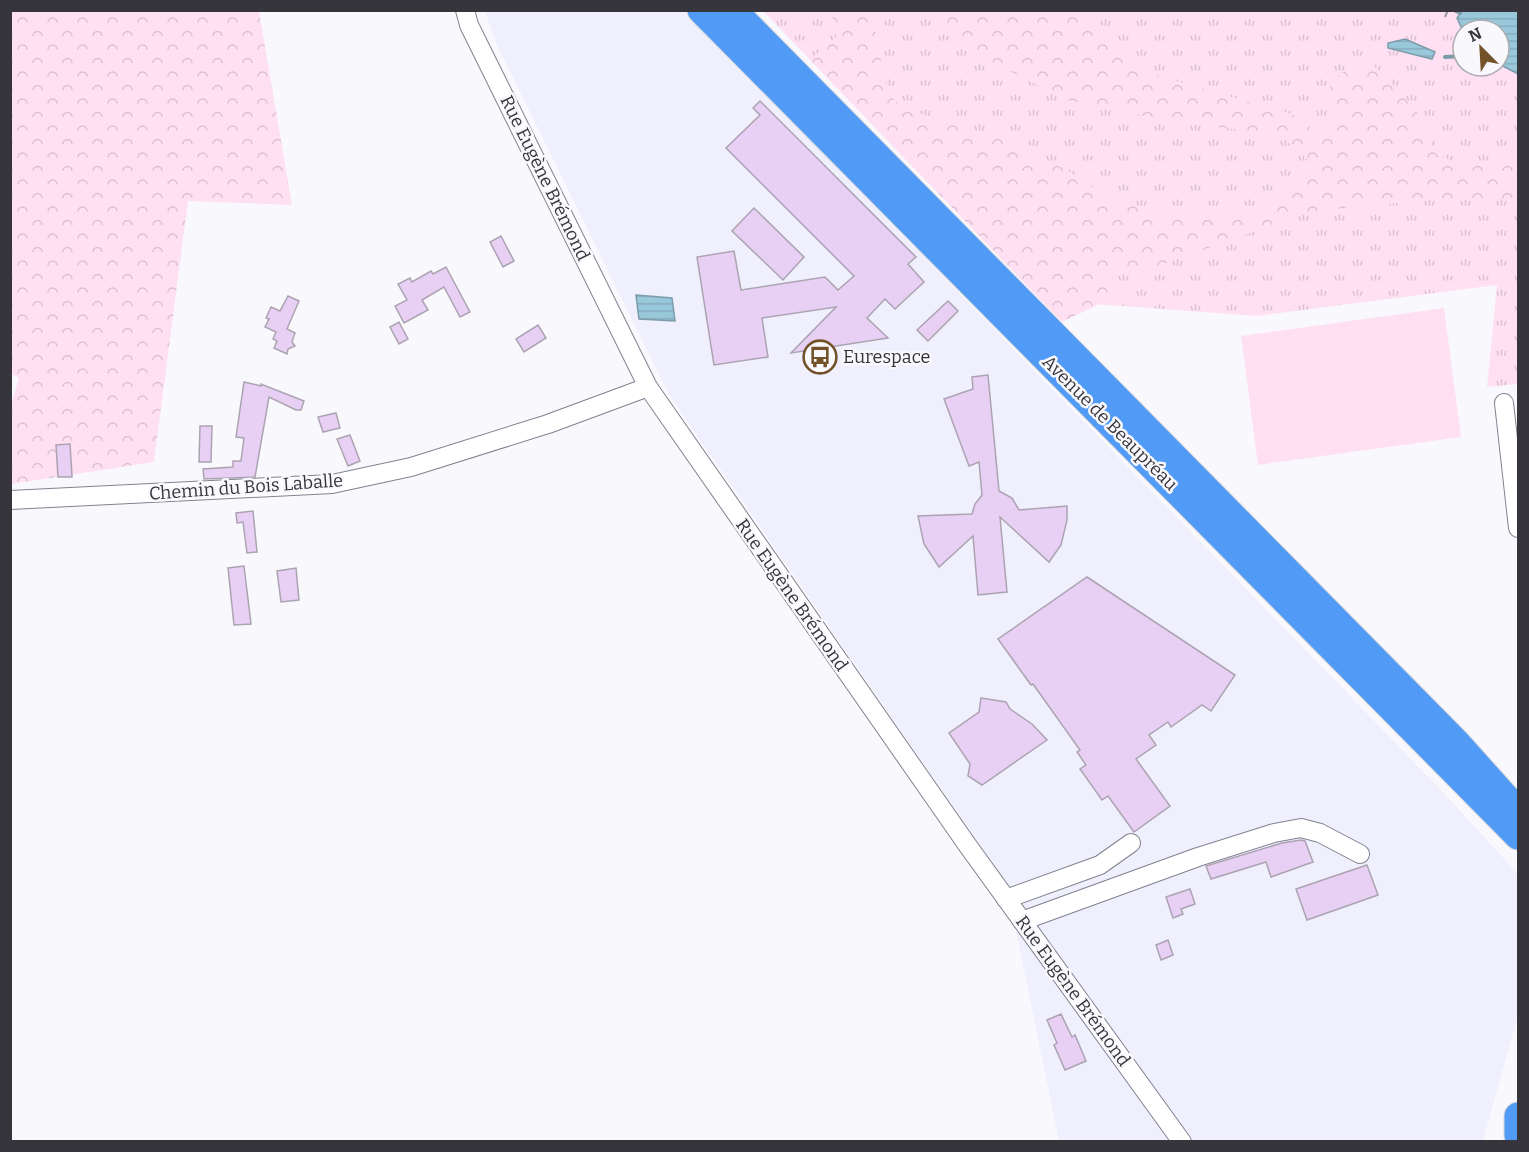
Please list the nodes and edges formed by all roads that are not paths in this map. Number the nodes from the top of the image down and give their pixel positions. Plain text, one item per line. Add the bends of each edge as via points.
1 (465, 10) edge
2 (691, 10) edge
3 (701, 10) edge
4 (738, 14) edge
5 (759, 69) junction
6 (648, 387) junction
7 (1504, 403) dead end
8 (10, 500) edge
9 (1518, 528) edge
10 (1386, 704) junction
11 (1458, 743) junction
12 (1518, 794) edge
13 (1518, 811) edge
14 (1518, 836) edge
15 (1131, 843) dead end
16 (1360, 854) dead end
17 (1518, 854) edge
18 (1006, 899) junction
19 (1022, 921) junction
20 (1518, 1116) edge
21 (1518, 1136) edge
22 (1182, 1142) edge

1 - 6 street, Rue Eugène Brémond
2 - 5 street
3 - 5 highway, Avenue de Beaupréau
4 - 11 highway, Avenue de Beaupréau
5 - 10 highway, Avenue de Beaupréau
6 - 8 street, Chemin du Bois Laballe via 548,424 411,467 332,484
6 - 18 street, Rue Eugène Brémond
7 - 9 street
10 - 14 highway, Avenue de Beaupréau
10 - 17 highway via 1406,732
11 - 12 highway
11 - 13 highway, Avenue de Beaupréau
15 - 18 street via 1100,865
16 - 19 street via 1320,833 1301,828 1275,833
18 - 19 street, Rue Eugène Brémond
19 - 22 street, Rue Eugène Brémond
20 - 21 highway

